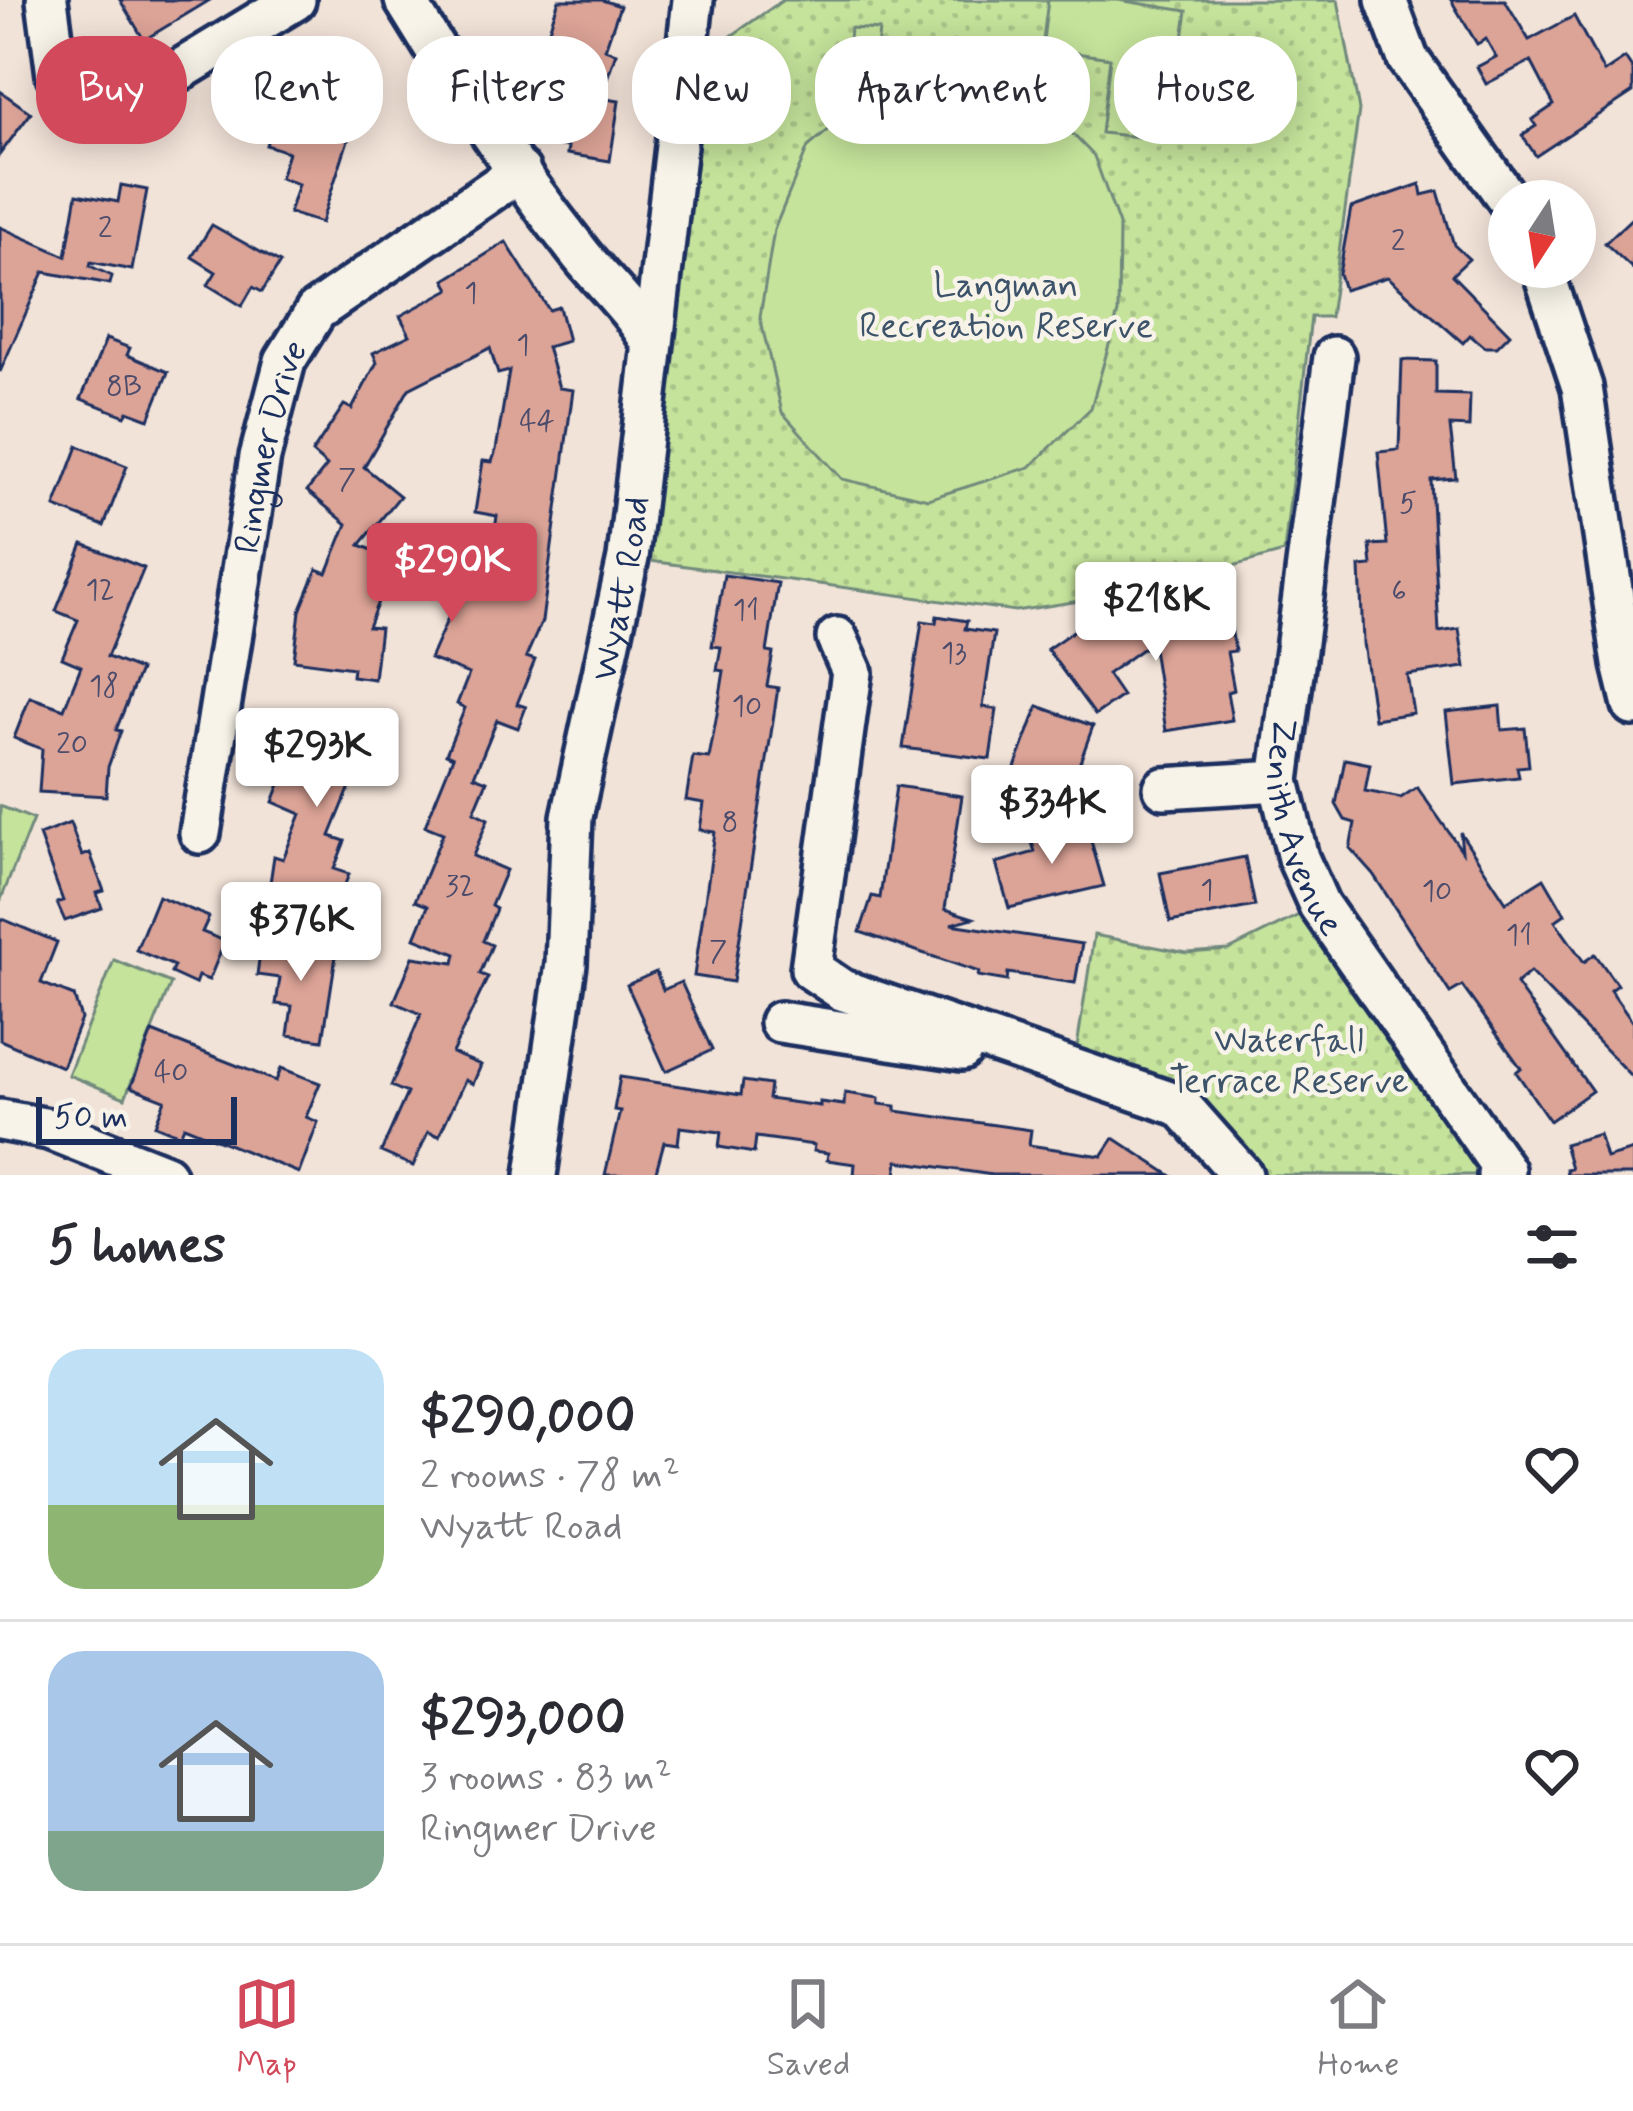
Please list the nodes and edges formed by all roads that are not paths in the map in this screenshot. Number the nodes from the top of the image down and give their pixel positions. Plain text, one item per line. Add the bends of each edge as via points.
1 (47, 0) edge
2 (295, 0) edge
3 (405, 0) edge
4 (693, 0) edge
5 (1386, 0) edge
6 (520, 171) junction
7 (1494, 180) edge
8 (1549, 288) edge
9 (650, 342) junction
10 (1334, 358) dead end
11 (837, 638) dead end
12 (1633, 705) edge
13 (1279, 782) junction
14 (1164, 788) dead end
15 (200, 833) dead end
16 (780, 1022) dead end
17 (1074, 1067) junction
18 (0, 1120) edge
19 (1503, 1173) edge
20 (164, 1175) edge
21 (536, 1175) edge
22 (1242, 1175) edge

1 - 2 street via 57,75 97,93 140,95
3 - 6 street
4 - 9 street, Wyatt Road
5 - 7 street via 1408,59
6 - 9 street
6 - 15 street, Ringmer Drive via 316,311 285,361 260,458
8 - 12 street via 1582,387
9 - 21 street, Wyatt Road via 628,558 572,817 566,964
10 - 13 street, Zenith Avenue
11 - 17 street via 852,672 811,969 842,990
13 - 14 street
13 - 19 street, Zenith Avenue via 1319,905
16 - 17 street
17 - 22 street via 1181,1106
18 - 20 street via 49,1129

